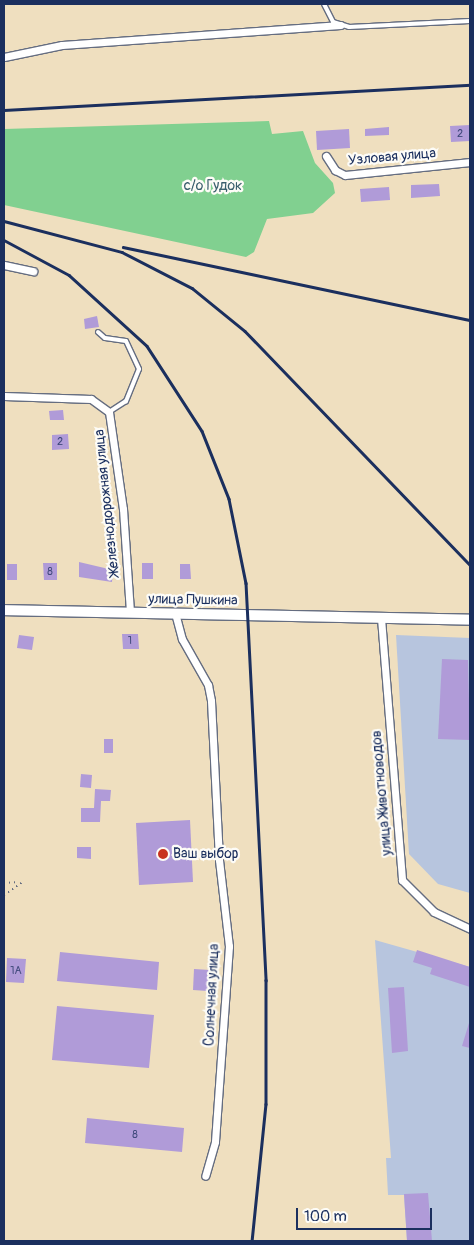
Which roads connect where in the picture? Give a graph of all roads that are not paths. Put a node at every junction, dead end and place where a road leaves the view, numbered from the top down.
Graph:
1 (324, 4) edge
2 (470, 21) edge
3 (340, 25) junction
4 (4, 57) edge
5 (326, 156) dead end
6 (470, 162) edge
7 (470, 168) edge
8 (4, 265) edge
9 (33, 271) dead end
10 (98, 332) dead end
11 (4, 396) edge
12 (109, 412) junction
13 (4, 610) edge
14 (130, 612) junction
15 (176, 613) junction
16 (381, 618) junction
17 (470, 620) edge
18 (470, 929) edge
19 (205, 1176) dead end

1 - 3 lane
2 - 3 lane
3 - 4 street
5 - 6 street, Узловая улица
6 - 7 street
8 - 9 street
10 - 12 lane
11 - 12 street, Железнодорожная улица
12 - 14 street, Железнодорожная улица
13 - 14 main road, улица Пушкина
14 - 15 main road, улица Пушкина
15 - 16 main road, улица Пушкина
15 - 19 street, Солнечная улица
16 - 17 main road, улица Пушкина
16 - 18 street, улица Животноводов

